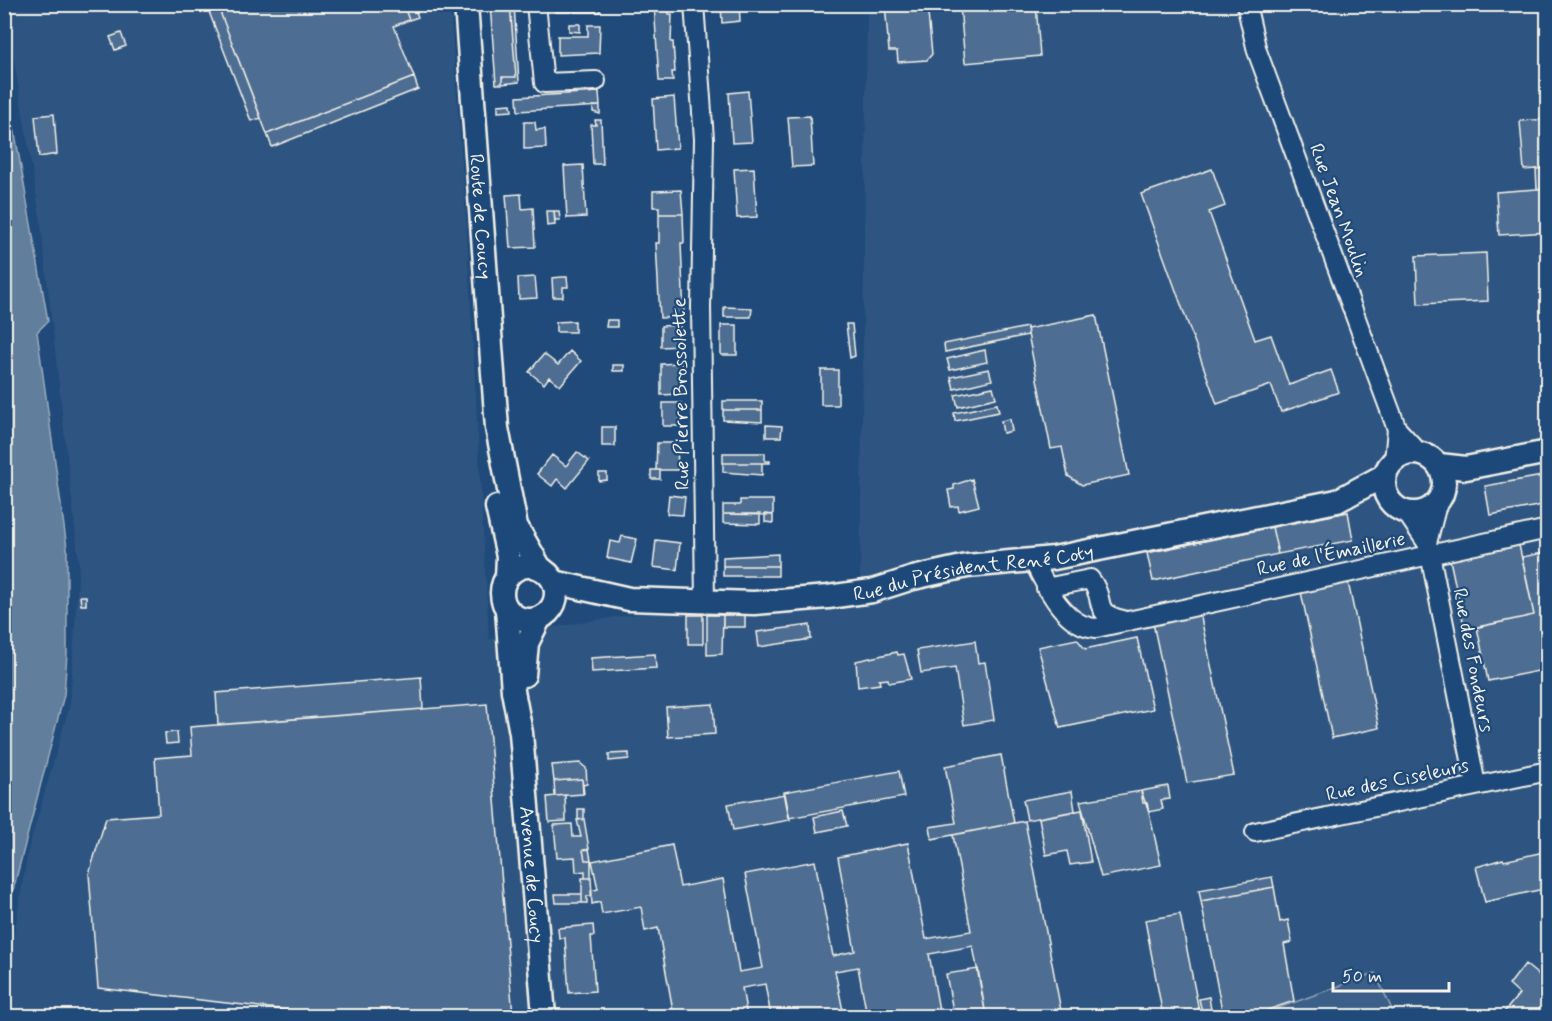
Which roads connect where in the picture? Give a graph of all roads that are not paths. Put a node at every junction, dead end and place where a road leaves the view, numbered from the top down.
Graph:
1 (466, 4) edge
2 (536, 4) edge
3 (694, 4) edge
4 (1246, 4) edge
5 (596, 81) dead end
6 (497, 428) junction
7 (1397, 429) junction
8 (1548, 452) edge
9 (1419, 453) junction
10 (1548, 463) edge
11 (1439, 465) junction
12 (1389, 468) junction
13 (1440, 498) junction
14 (1337, 501) junction
15 (1397, 506) junction
16 (1548, 529) edge
17 (1428, 549) junction
18 (1045, 562) junction
19 (547, 575) junction
20 (507, 578) junction
21 (1046, 588) junction
22 (629, 599) junction
23 (705, 602) junction
24 (507, 609) junction
25 (547, 612) junction
26 (1123, 620) junction
27 (521, 733) junction
28 (1548, 771) edge
29 (1476, 785) junction
30 (1255, 832) dead end
31 (543, 1017) edge

1 - 6 main road, Route de Coucy
2 - 5 street
3 - 23 street, Rue Pierre Brossolette
4 - 7 street, Rue Jean Moulin
6 - 19 main road, Route de Coucy
6 - 20 main road, Route de Coucy
7 - 9 street, Rue Jean Moulin
7 - 12 street, Rue Jean Moulin
8 - 11 main road
9 - 11 main road
9 - 12 main road
10 - 13 main road
11 - 13 main road
12 - 14 main road, Rue du Président René Coty
12 - 15 main road
13 - 15 main road
13 - 17 street
14 - 15 main road
14 - 18 main road, Rue du Président René Coty
15 - 17 street
16 - 17 street, Rue de l'Émaillerie
17 - 26 street, Rue de l'Émaillerie
17 - 29 street, Rue des Fondeurs
18 - 21 street, Rue de l'Émaillerie
18 - 23 main road, Rue du Président René Coty
19 - 20 main road
19 - 22 main road, Rue du Président René Coty
19 - 25 main road
20 - 24 main road
21 - 26 street, Rue de l'Émaillerie
21 - 26 street
22 - 23 main road, Rue du Président René Coty
22 - 25 main road
24 - 25 main road
24 - 27 main road, Avenue de Coucy
25 - 27 main road, Avenue de Coucy
27 - 31 main road, Avenue de Coucy
28 - 29 street, Rue des Ciseleurs
29 - 30 street, Rue des Ciseleurs

